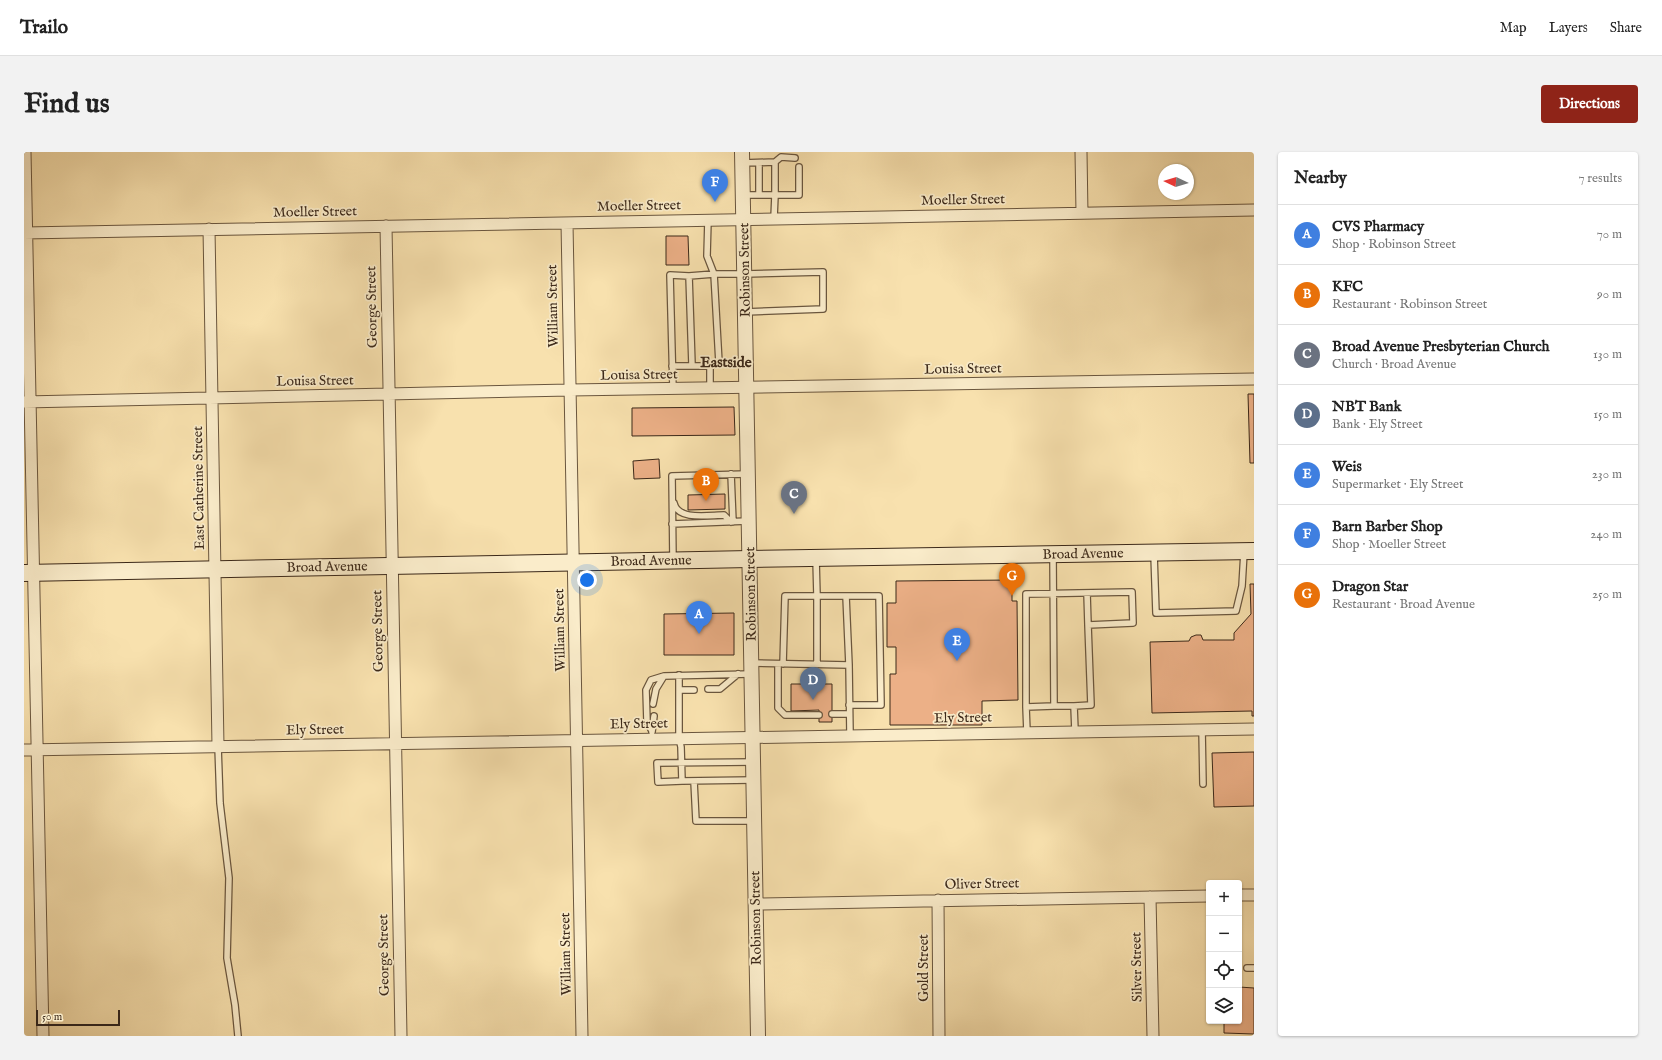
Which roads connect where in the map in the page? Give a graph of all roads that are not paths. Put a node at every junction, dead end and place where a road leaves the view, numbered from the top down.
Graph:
1 (1081, 152) edge
2 (25, 155) edge
3 (743, 158) edge
4 (795, 158) dead end
5 (759, 162) junction
6 (775, 162) junction
7 (799, 167) dead end
8 (743, 195) junction
9 (759, 195) junction
10 (775, 195) junction
11 (1254, 210) edge
12 (1082, 213) junction
13 (774, 218) junction
14 (744, 219) junction
15 (708, 220) junction
16 (567, 223) junction
17 (386, 226) junction
18 (209, 228) junction
19 (26, 233) edge
20 (714, 274) junction
21 (745, 274) junction
22 (689, 276) junction
23 (745, 312) junction
24 (692, 365) junction
25 (672, 366) junction
26 (710, 366) junction
27 (1254, 379) edge
28 (710, 388) junction
29 (747, 388) junction
30 (673, 389) junction
31 (570, 390) junction
32 (389, 394) junction
33 (212, 398) junction
34 (27, 402) edge
35 (731, 474) junction
36 (748, 474) junction
37 (672, 487) junction
38 (749, 521) junction
39 (732, 522) junction
40 (672, 524) junction
41 (1249, 551) edge
42 (1153, 553) junction
43 (1053, 554) junction
44 (816, 558) junction
45 (750, 559) junction
46 (673, 560) junction
47 (573, 562) junction
48 (392, 566) junction
49 (215, 569) junction
50 (29, 573) edge
51 (1087, 593) junction
52 (1053, 594) junction
53 (817, 596) junction
54 (846, 596) junction
55 (1088, 625) junction
56 (781, 664) junction
57 (817, 665) junction
58 (849, 665) junction
59 (748, 670) junction
60 (679, 675) junction
61 (664, 676) junction
62 (708, 689) dead end
63 (679, 690) junction
64 (694, 690) dead end
65 (653, 704) dead end
66 (849, 705) junction
67 (1054, 706) junction
68 (1074, 706) junction
69 (1026, 707) junction
70 (819, 714) dead end
71 (832, 714) dead end
72 (850, 714) junction
73 (654, 716) dead end
74 (1254, 729) edge
75 (1202, 730) junction
76 (1075, 731) junction
77 (1027, 732) junction
78 (652, 735) junction
79 (850, 735) junction
80 (753, 737) junction
81 (679, 738) junction
82 (577, 740) junction
83 (395, 743) junction
84 (218, 746) junction
85 (24, 750) edge
86 (37, 750) junction
87 (682, 762) junction
88 (754, 762) junction
89 (754, 780) junction
90 (682, 781) junction
91 (694, 781) junction
92 (1203, 784) dead end
93 (755, 821) junction
94 (1242, 895) edge
95 (1254, 895) edge
96 (1206, 896) edge
97 (1150, 897) junction
98 (938, 900) junction
99 (756, 904) junction
100 (1247, 968) dead end
101 (1254, 968) edge
102 (43, 1036) edge
103 (238, 1036) edge
104 (401, 1036) edge
105 (582, 1036) edge
106 (758, 1036) edge
107 (939, 1036) edge
108 (1153, 1036) edge

1 - 12 street
2 - 19 street
3 - 5 lane
3 - 8 street, Robinson Street
4 - 6 lane
5 - 6 lane
5 - 9 lane
6 - 10 lane
7 - 10 lane
8 - 9 lane
8 - 14 street, Robinson Street
9 - 10 lane
10 - 13 lane
11 - 12 street, Moeller Street
12 - 13 street, Moeller Street
13 - 14 street, Moeller Street
14 - 15 street, Moeller Street
14 - 21 street, Robinson Street
15 - 16 street, Moeller Street
15 - 20 lane
16 - 17 street, Moeller Street
16 - 31 street, William Street
17 - 18 street, Moeller Street
17 - 32 street, George Street
18 - 19 street, Moeller Street
18 - 33 street, East Catherine Street
19 - 34 street
20 - 21 lane
20 - 22 lane
20 - 26 lane
21 - 23 street, Robinson Street
21 - 23 lane
22 - 24 lane
22 - 25 lane
23 - 29 street, Robinson Street
24 - 25 lane
24 - 26 lane
25 - 30 lane
26 - 28 lane
27 - 29 street, Louisa Street
28 - 29 street, Louisa Street
28 - 30 street, Louisa Street
29 - 36 street, Robinson Street
30 - 31 street, Louisa Street
31 - 32 street, Louisa Street
31 - 47 street, William Street
32 - 33 street, Louisa Street
32 - 48 street, George Street
33 - 34 street, Louisa Street
33 - 49 street, East Catherine Street
34 - 50 street
35 - 36 lane
35 - 37 lane
35 - 39 lane
36 - 38 street, Robinson Street
37 - 39 lane
37 - 40 lane
38 - 39 lane
38 - 45 street, Robinson Street
39 - 40 lane
40 - 46 lane
41 - 42 main road, Broad Avenue
41 - 42 lane
42 - 43 main road, Broad Avenue
43 - 44 main road, Broad Avenue
43 - 52 lane
44 - 45 main road, Broad Avenue
44 - 53 lane
45 - 46 main road, Broad Avenue
45 - 59 street, Robinson Street
46 - 47 main road, Broad Avenue
47 - 48 main road, Broad Avenue
47 - 82 street, William Street
48 - 49 main road, Broad Avenue
48 - 83 street, George Street
49 - 50 main road, Broad Avenue
49 - 84 street, East Catherine Street
50 - 86 street
51 - 52 lane
51 - 55 lane
51 - 55 lane
52 - 67 lane
52 - 69 lane
53 - 54 lane
53 - 56 lane
53 - 57 lane
54 - 58 lane
54 - 66 lane
55 - 68 lane
56 - 57 lane
56 - 59 lane
56 - 70 lane
57 - 58 lane
58 - 66 lane
59 - 60 lane
59 - 62 lane
59 - 80 street, Robinson Street
60 - 61 lane
60 - 63 lane
61 - 65 lane
61 - 78 lane
63 - 64 lane
63 - 81 lane
66 - 72 lane
67 - 68 lane
67 - 69 lane
68 - 76 lane
69 - 77 lane
71 - 72 lane
72 - 79 lane
73 - 78 lane
74 - 75 street, Ely Street
75 - 76 street, Ely Street
75 - 92 lane
76 - 77 street, Ely Street
77 - 79 street, Ely Street
78 - 81 street, Ely Street
78 - 82 street, Ely Street
79 - 80 street, Ely Street
80 - 81 street, Ely Street
80 - 88 street, Robinson Street
81 - 87 lane
82 - 83 street, Ely Street
82 - 105 street, William Street
83 - 84 street, Ely Street
83 - 104 street, George Street
84 - 86 street, Ely Street
84 - 103 lane
85 - 86 street, Ely Street
86 - 102 street
87 - 88 lane
87 - 90 lane
87 - 90 lane
88 - 89 street, Robinson Street
89 - 91 lane
89 - 93 street, Robinson Street
90 - 91 lane
91 - 93 lane
93 - 99 street, Robinson Street
94 - 95 street
96 - 97 street, Oliver Street
97 - 98 street, Oliver Street
97 - 108 street, Silver Street
98 - 99 street, Oliver Street
98 - 107 street, Gold Street
99 - 106 street, Robinson Street
100 - 101 lane

